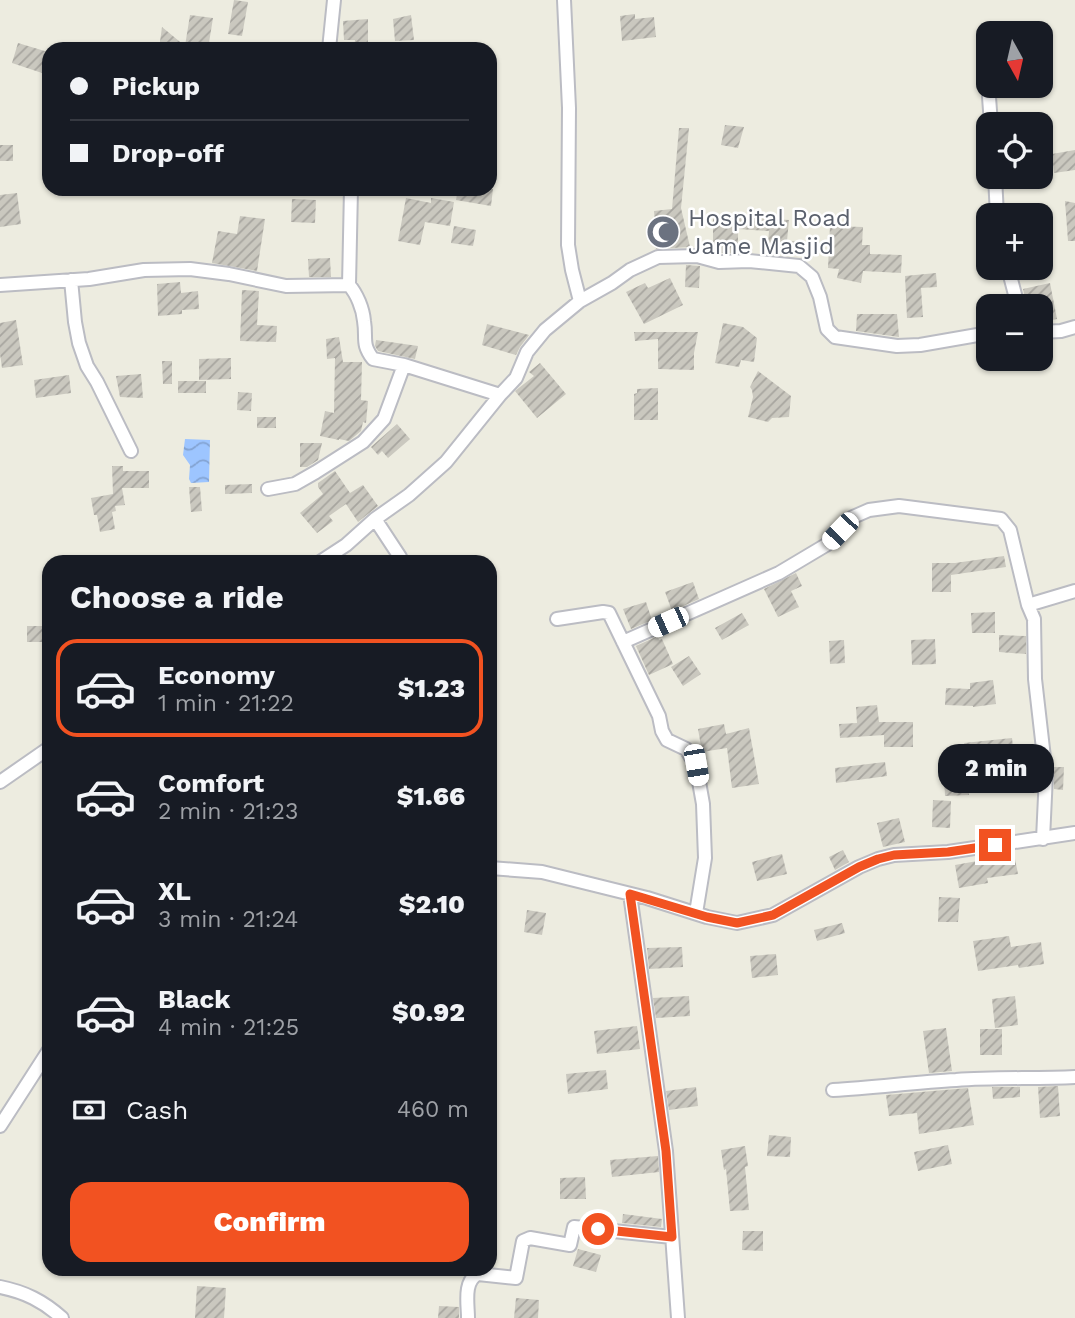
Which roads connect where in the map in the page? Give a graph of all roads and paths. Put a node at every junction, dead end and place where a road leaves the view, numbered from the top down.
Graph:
1 (334, 0) edge
2 (564, 0) edge
3 (330, 42) edge
4 (351, 196) edge
5 (71, 280) junction
6 (0, 285) edge
7 (349, 285) junction
8 (580, 301) junction
9 (1075, 327) edge
10 (1053, 331) edge
11 (976, 335) edge
12 (404, 365) junction
13 (500, 395) junction
14 (131, 451) dead end
15 (268, 489) dead end
16 (376, 521) junction
17 (331, 555) edge
18 (397, 555) edge
19 (1075, 591) edge
20 (1028, 604) junction
21 (557, 619) dead end
22 (623, 642) junction
23 (42, 753) edge
24 (0, 782) edge
25 (1075, 833) edge
26 (1042, 839) junction
27 (497, 869) edge
28 (630, 894) junction
29 (696, 913) junction
30 (42, 1061) edge
31 (1075, 1077) edge
32 (833, 1090) dead end
33 (0, 1126) edge
34 (672, 1237) junction
35 (472, 1276) edge
36 (497, 1276) edge
37 (0, 1287) edge
38 (62, 1318) edge
39 (468, 1318) edge
40 (678, 1318) edge

1 - 3 street
2 - 8 street
4 - 7 street
5 - 6 street
5 - 7 street
5 - 14 street
7 - 12 street
8 - 11 street
8 - 13 street
9 - 10 street
12 - 13 street
12 - 15 street
13 - 16 street
16 - 17 street
16 - 18 street
19 - 20 street
20 - 22 street
20 - 26 street
21 - 22 street
22 - 29 street
23 - 24 street
25 - 26 street
26 - 29 street
27 - 28 street
28 - 29 street
28 - 34 street
30 - 33 street
31 - 32 street
34 - 36 street
34 - 40 street
35 - 39 street
37 - 38 street

